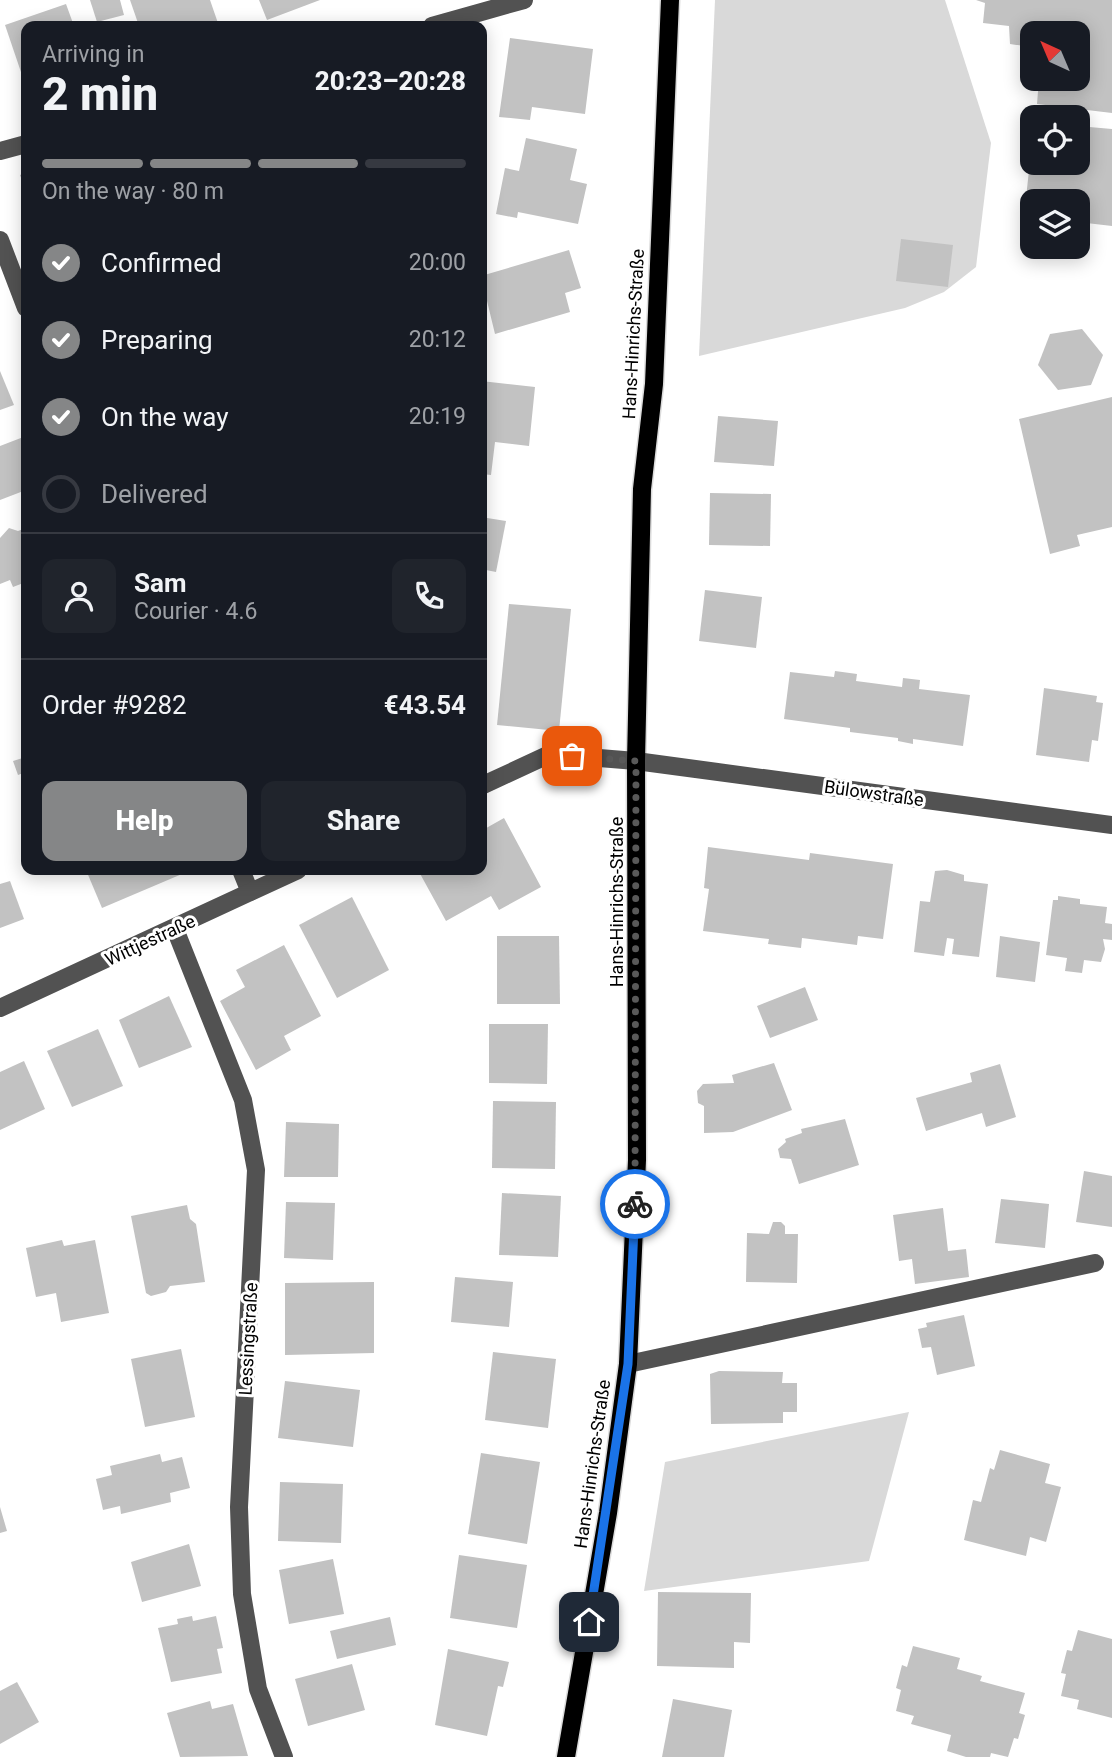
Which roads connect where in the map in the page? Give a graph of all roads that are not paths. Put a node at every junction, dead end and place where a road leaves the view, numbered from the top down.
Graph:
1 (524, 0) edge
2 (670, 0) edge
3 (450, 21) edge
4 (21, 145) edge
5 (0, 151) edge
6 (0, 240) edge
7 (21, 295) edge
8 (636, 761) junction
9 (487, 783) edge
10 (1112, 825) edge
11 (243, 875) edge
12 (287, 875) edge
13 (250, 892) junction
14 (175, 929) junction
15 (0, 1008) edge
16 (1095, 1263) dead end
17 (628, 1364) junction
18 (284, 1757) edge
19 (566, 1757) edge

1 - 3 street
2 - 8 main road, Hans-Hinrichs-Straße
4 - 5 street
6 - 7 street
8 - 9 street
8 - 10 street, Bülowstraße
8 - 17 main road, Hans-Hinrichs-Straße
11 - 13 street
12 - 13 street, Wittjestraße
13 - 14 street, Wittjestraße
14 - 15 street, Wittjestraße
14 - 18 street, Lessingstraße
16 - 17 street
17 - 19 main road, Hans-Hinrichs-Straße

